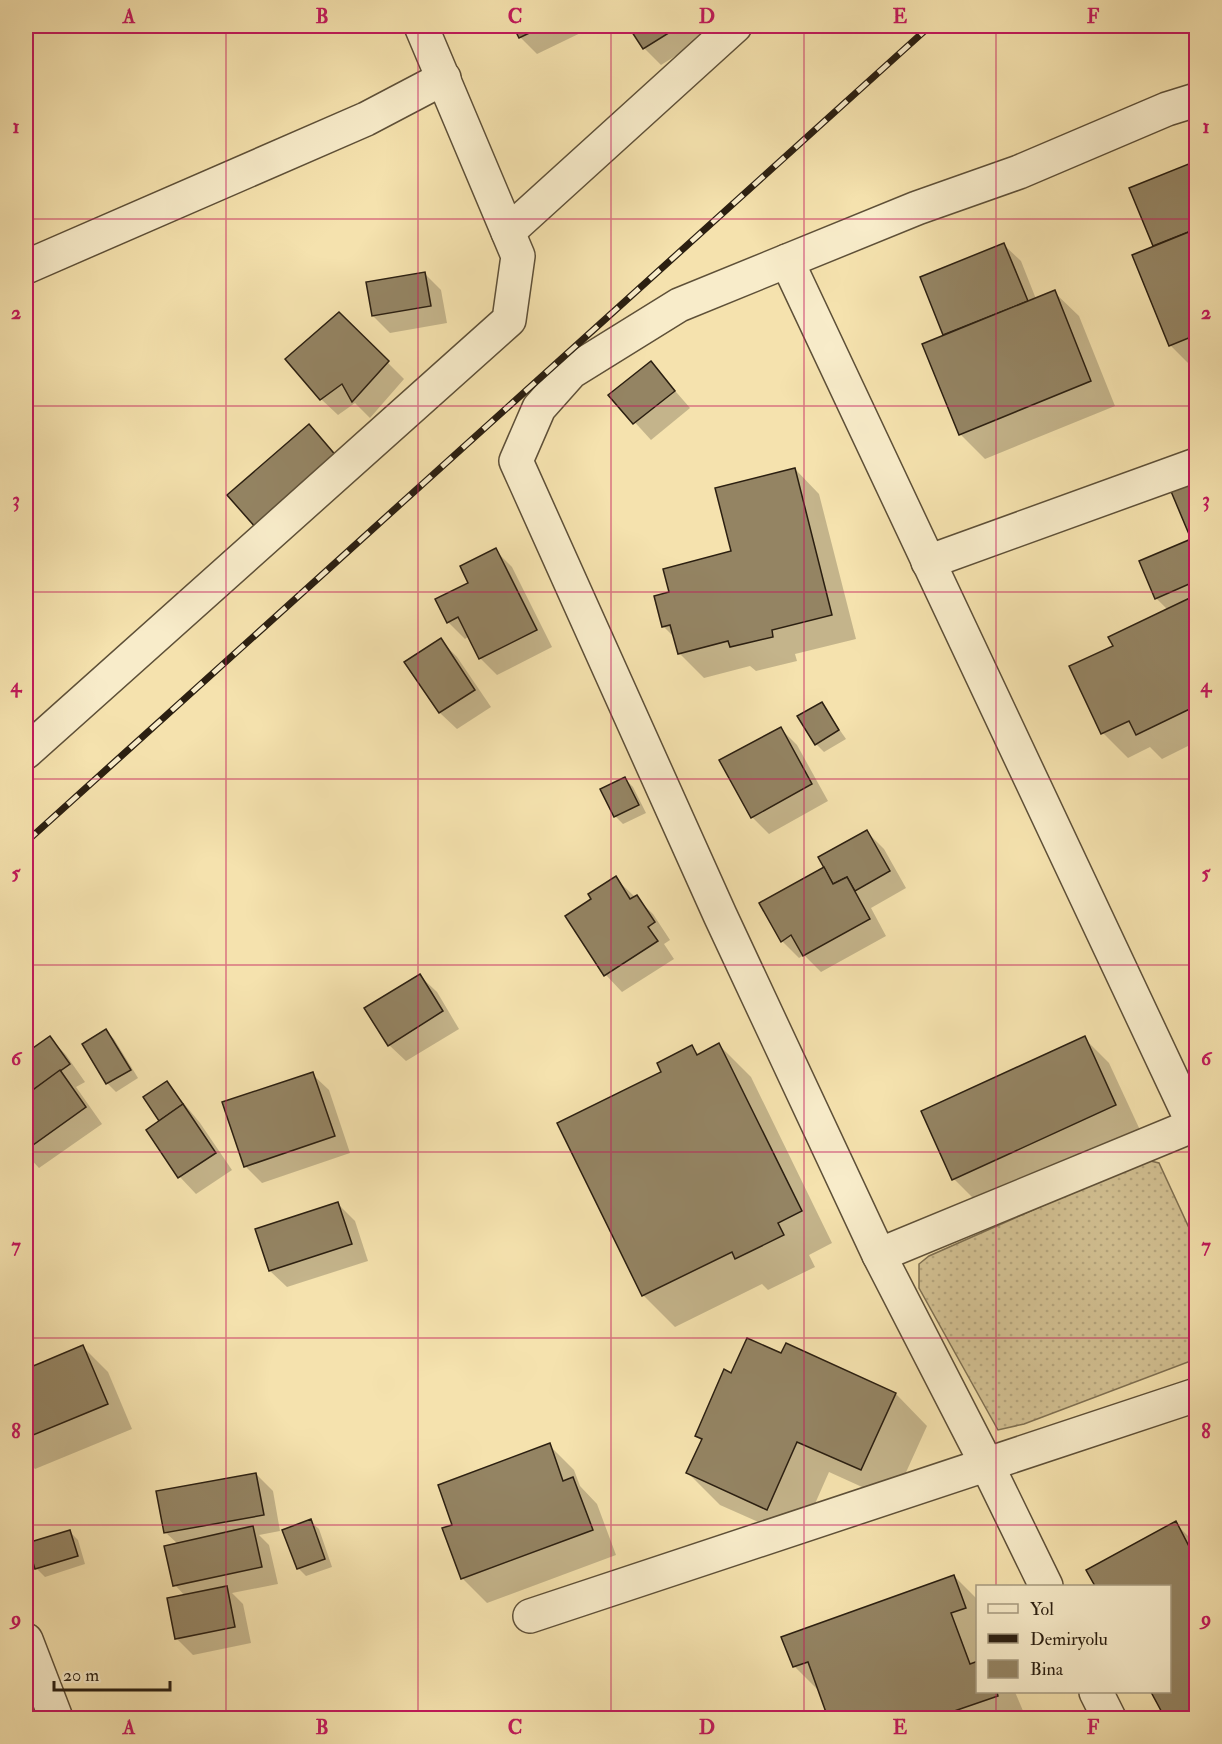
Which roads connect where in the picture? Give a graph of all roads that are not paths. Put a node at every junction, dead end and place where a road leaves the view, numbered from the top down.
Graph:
1 (421, 26) edge
2 (735, 26) edge
3 (444, 78) junction
4 (1197, 100) edge
5 (508, 232) junction
6 (788, 261) junction
7 (26, 267) edge
8 (1197, 465) edge
9 (928, 562) junction
10 (26, 752) edge
11 (1195, 1127) edge
12 (879, 1255) junction
13 (1197, 1395) edge
14 (987, 1464) junction
15 (1045, 1585) edge
16 (530, 1616) dead end
17 (26, 1640) edge
18 (1096, 1693) edge
19 (56, 1719) edge
20 (1109, 1719) edge

1 - 3 street
2 - 5 street
3 - 5 street
3 - 7 street
4 - 6 street
5 - 10 street
6 - 9 street
6 - 12 street
8 - 9 street
9 - 11 street
11 - 12 street
12 - 14 street
13 - 14 street
14 - 15 street
14 - 16 street
17 - 19 street
18 - 20 street

